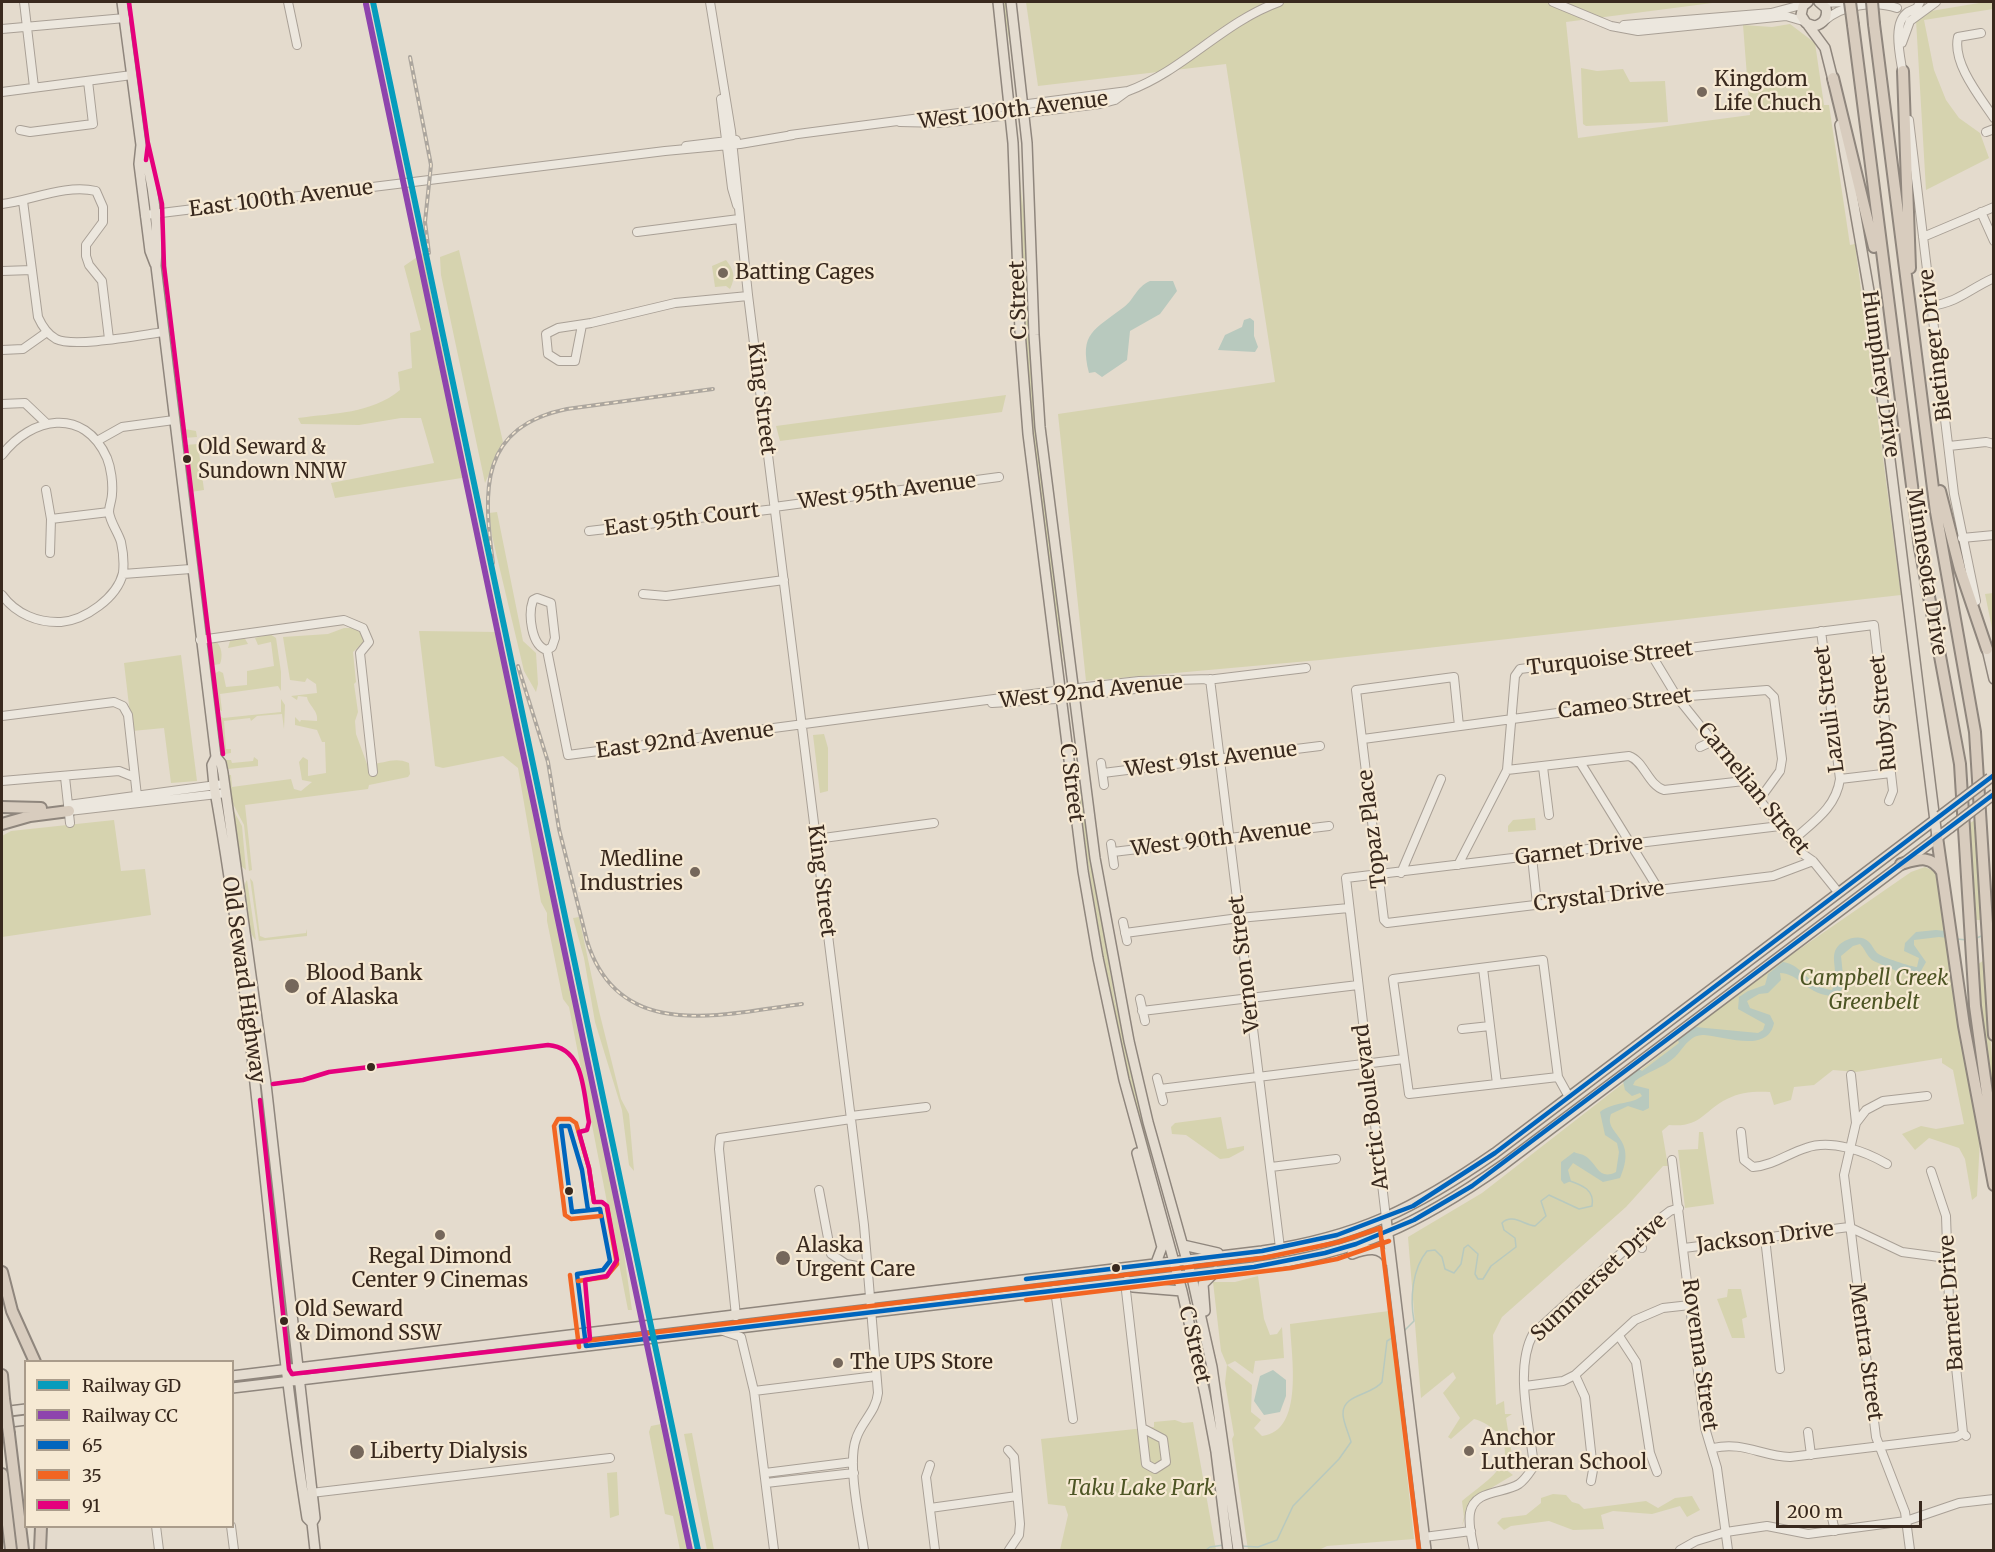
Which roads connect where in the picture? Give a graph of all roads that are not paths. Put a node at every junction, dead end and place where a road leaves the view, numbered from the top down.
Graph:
1 (24, 2) edge
2 (122, 2) edge
3 (288, 2) edge
4 (710, 2) edge
5 (998, 2) edge
6 (1011, 2) edge
7 (1279, 2) edge
8 (1553, 2) edge
9 (1821, 2) edge
10 (1845, 2) edge
11 (1850, 2) edge
12 (1872, 2) edge
13 (1936, 2) edge
14 (1807, 3) edge
15 (1920, 3) edge
16 (1895, 5) edge
17 (1908, 12) junction
18 (1749, 15) junction
19 (125, 18) junction
20 (1823, 22) junction
21 (1605, 23) junction
22 (1806, 23) junction
23 (27, 25) junction
24 (1704, 25) junction
25 (2, 28) edge
26 (1981, 33) dead end
27 (297, 45) dead end
28 (1901, 56) junction
29 (1903, 71) junction
30 (132, 75) junction
31 (1833, 78) junction
32 (88, 81) junction
33 (34, 87) junction
34 (2, 92) edge
35 (1024, 109) junction
36 (1010, 111) junction
37 (947, 114) junction
38 (1994, 118) edge
39 (897, 122) junction
40 (923, 124) junction
41 (20, 130) dead end
42 (729, 143) junction
43 (22, 201) junction
44 (2, 204) edge
45 (1994, 207) edge
46 (1981, 212) junction
47 (149, 215) junction
48 (739, 219) junction
49 (637, 232) dead end
50 (1923, 237) junction
51 (1994, 241) edge
52 (32, 270) junction
53 (2, 271) edge
54 (1994, 278) edge
55 (748, 296) junction
56 (1910, 304) junction
57 (1931, 306) junction
58 (1888, 314) junction
59 (582, 325) junction
60 (47, 332) junction
61 (164, 332) junction
62 (109, 339) junction
63 (2, 350) edge
64 (2, 404) edge
65 (174, 420) junction
66 (45, 422) junction
67 (1925, 423) junction
68 (97, 441) junction
69 (1994, 444) edge
70 (1949, 446) junction
71 (2, 455) edge
72 (999, 477) dead end
73 (46, 490) dead end
74 (775, 508) junction
75 (109, 512) junction
76 (51, 519) junction
77 (589, 531) dead end
78 (1994, 535) edge
79 (1962, 538) junction
80 (50, 553) dead end
81 (191, 569) junction
82 (123, 574) junction
83 (784, 580) junction
84 (643, 594) dead end
85 (2, 595) edge
86 (1874, 625) joint
87 (1821, 631) junction
88 (200, 640) junction
89 (1987, 649) junction
90 (547, 650) junction
91 (1651, 654) junction
92 (1306, 668) dead end
93 (1210, 679) junction
94 (1994, 679) edge
95 (1073, 693) junction
96 (1060, 694) junction
97 (1677, 697) junction
98 (2, 716) edge
99 (1511, 719) junction
100 (802, 726) junction
101 (1459, 726) junction
102 (1363, 739) junction
103 (1713, 741) junction
104 (1320, 746) dead end
105 (1700, 747) dead end
106 (1221, 759) junction
107 (1580, 762) junction
108 (1101, 763) dead end
109 (1543, 767) junction
110 (1507, 770) junction
111 (374, 772) dead end
112 (1103, 773) junction
113 (1890, 773) junction
114 (1992, 776) edge
115 (65, 777) junction
116 (134, 777) junction
117 (1441, 779) dead end
118 (1840, 779) junction
119 (2, 781) edge
120 (1744, 781) junction
121 (1104, 785) dead end
122 (220, 789) junction
123 (1994, 794) edge
124 (137, 796) junction
125 (1759, 800) junction
126 (1889, 801) dead end
127 (2, 807) edge
128 (68, 808) junction
129 (1549, 815) dead end
130 (1938, 818) junction
131 (70, 823) dead end
132 (2, 824) edge
133 (934, 824) dead end
134 (1329, 826) dead end
135 (1780, 826) junction
136 (1937, 837) junction
137 (816, 839) junction
138 (1231, 839) junction
139 (1792, 841) junction
140 (1631, 845) junction
141 (1532, 857) junction
142 (1813, 861) junction
143 (1900, 864) junction
144 (1114, 865) dead end
145 (1458, 865) junction
146 (1942, 872) junction
147 (1401, 873) junction
148 (1379, 874) junction
149 (1346, 878) joint
150 (1659, 890) junction
151 (1838, 892) junction
152 (1537, 904) junction
153 (1349, 908) junction
154 (1239, 918) junction
155 (1384, 920) joint
156 (1123, 922) dead end
157 (1792, 945) junction
158 (1483, 968) junction
159 (1358, 985) junction
160 (1249, 997) junction
161 (1140, 999) dead end
162 (1142, 1011) junction
163 (1145, 1021) dead end
164 (1490, 1026) junction
165 (1462, 1029) dead end
166 (1994, 1035) edge
167 (1404, 1059) junction
168 (1366, 1064) junction
169 (1851, 1075) dead end
170 (1259, 1076) junction
171 (1558, 1077) junction
172 (1157, 1078) dead end
173 (1497, 1084) junction
174 (1160, 1089) junction
175 (1927, 1096) dead end
176 (1569, 1097) junction
177 (1164, 1101) dead end
178 (1130, 1103) junction
179 (926, 1107) dead end
180 (851, 1117) junction
181 (1856, 1123) junction
182 (1741, 1132) dead end
183 (1994, 1144) edge
184 (1850, 1149) junction
185 (1336, 1159) dead end
186 (1672, 1160) dead end
187 (1887, 1164) dead end
188 (1271, 1167) junction
189 (1931, 1171) dead end
190 (267, 1182) junction
191 (1994, 1185) edge
192 (819, 1190) dead end
193 (1679, 1208) junction
194 (1386, 1218) junction
195 (281, 1227) junction
196 (1849, 1227) junction
197 (1387, 1234) junction
198 (1765, 1238) junction
199 (1635, 1240) junction
200 (1183, 1245) junction
201 (1280, 1248) junction
202 (1642, 1248) dead end
203 (1684, 1248) junction
204 (1226, 1255) junction
205 (1947, 1258) junction
206 (1187, 1260) junction
207 (1174, 1261) junction
208 (1290, 1261) junction
209 (1156, 1263) junction
210 (1391, 1266) junction
211 (868, 1268) junction
212 (1216, 1271) junction
213 (2, 1272) edge
214 (1191, 1274) junction
215 (1177, 1275) junction
216 (1126, 1282) junction
217 (1056, 1290) junction
218 (1182, 1291) junction
219 (870, 1299) junction
220 (1690, 1305) junction
221 (871, 1310) junction
222 (736, 1316) junction
223 (719, 1330) junction
224 (584, 1334) junction
225 (1619, 1336) junction
226 (493, 1345) junction
227 (585, 1346) junction
228 (423, 1353) junction
229 (34, 1360) edge
230 (418, 1366) junction
231 (292, 1368) junction
232 (1780, 1369) dead end
233 (354, 1374) junction
234 (2, 1375) edge
235 (1575, 1375) junction
236 (234, 1376) edge
237 (876, 1376) junction
238 (293, 1381) junction
239 (1525, 1386) junction
240 (1216, 1387) junction
241 (234, 1388) edge
242 (754, 1391) junction
243 (24, 1408) edge
244 (2, 1412) edge
245 (1074, 1419) dead end
246 (24, 1420) edge
247 (2, 1423) edge
248 (1142, 1428) junction
249 (1808, 1432) dead end
250 (296, 1439) junction
251 (1879, 1447) junction
252 (1713, 1448) junction
253 (1008, 1450) dead end
254 (1811, 1455) junction
255 (610, 1458) dead end
256 (853, 1462) junction
257 (930, 1465) dead end
258 (1658, 1472) dead end
259 (765, 1473) junction
260 (854, 1473) junction
261 (2, 1474) edge
262 (1591, 1481) dead end
263 (766, 1482) junction
264 (311, 1493) junction
265 (1017, 1496) junction
266 (1994, 1499) edge
267 (930, 1508) junction
268 (1832, 1518) dead end
269 (1906, 1521) junction
270 (312, 1522) junction
271 (41, 1528) edge
272 (156, 1528) edge
273 (231, 1528) edge
274 (1471, 1531) junction
275 (1835, 1531) junction
276 (1726, 1532) junction
277 (1424, 1537) junction
278 (1012, 1550) edge
279 (11, 1551) edge
280 (23, 1551) edge
281 (42, 1551) edge
282 (159, 1551) edge
283 (234, 1551) edge
284 (315, 1551) edge
285 (774, 1551) edge
286 (864, 1551) edge
287 (935, 1551) edge
288 (1228, 1551) edge
289 (1238, 1551) edge
290 (1426, 1551) edge
291 (1474, 1551) edge
292 (1680, 1551) edge
293 (1728, 1551) edge
294 (1910, 1551) edge

1 - 23 street
2 - 19 main road, Old Seward Highway
3 - 27 street
4 - 42 street, King Street
5 - 36 main road, C Street
6 - 35 main road, C Street
7 - 35 street, West 100th Avenue
8 - 21 street
9 - 10 street
9 - 20 main road
11 - 58 highway, Minnesota Drive, bridge
12 - 56 highway, Minnesota Drive, bridge
13 - 28 street
14 - 18 street
14 - 22 main road
15 - 17 street
16 - 17 street
16 - 20 street
17 - 28 street, Bietinger Drive
18 - 21 street
18 - 24 street
19 - 23 street
19 - 30 main road, Old Seward Highway
20 - 22 main road
21 - 24 street
22 - 24 street
22 - 31 main road, Humphrey Drive
23 - 25 street
23 - 33 street
26 - 38 street
28 - 29 street, Bietinger Drive
29 - 50 street, Bietinger Drive
29 - 56 highway
30 - 32 street
30 - 47 main road, Old Seward Highway
31 - 58 highway
31 - 130 main road, Humphrey Drive
32 - 33 street
32 - 41 street
33 - 34 street
35 - 36 street, West 100th Avenue
35 - 95 main road, C Street
36 - 37 street, West 100th Avenue
36 - 40 street, West 100th Avenue
36 - 96 main road, C Street
37 - 39 street, West 100th Avenue
37 - 40 street
39 - 40 street, West 100th Avenue
39 - 42 street, West 100th Avenue
42 - 47 street, East 100th Avenue
42 - 48 street, King Street
43 - 44 street
43 - 52 street
43 - 62 street
45 - 46 street
46 - 50 street
46 - 51 street
47 - 61 main road, Old Seward Highway
48 - 49 street
48 - 55 street, King Street
50 - 57 street, Bietinger Drive
52 - 53 street
52 - 60 street
54 - 57 street
55 - 59 street
55 - 74 street, King Street
56 - 67 highway, Minnesota Drive
57 - 70 street, Bietinger Drive
58 - 183 highway, Minnesota Drive
59 - 59 street
60 - 62 street
60 - 63 street
61 - 62 street
61 - 65 main road, Old Seward Highway
64 - 66 street
65 - 68 street
65 - 81 main road, Old Seward Highway
66 - 68 street
66 - 71 street
67 - 89 highway
67 - 166 highway, Minnesota Drive
68 - 75 street
69 - 70 street
70 - 79 street, Bietinger Drive
72 - 74 street, West 95th Avenue
73 - 76 street
74 - 77 street, East 95th Court
74 - 83 street, King Street
75 - 76 street
75 - 82 street
76 - 80 street
78 - 79 street
79 - 89 street, Bietinger Drive
81 - 82 street
81 - 88 main road, Old Seward Highway
82 - 85 street
83 - 84 street
83 - 100 street, King Street
86 - 87 street, Turquoise Street
86 - 113 street, Ruby Street
87 - 91 street, Turquoise Street
87 - 118 street, Lazuli Street
88 - 111 street
88 - 122 main road, Old Seward Highway
89 - 94 main road, Bietinger Drive
90 - 90 street
90 - 100 street, East 92nd Avenue
91 - 97 street, Carnelian Street
91 - 99 street, Turquoise Street
92 - 93 street, West 92nd Avenue
93 - 95 street, West 92nd Avenue
93 - 106 street, Vernon Street
95 - 96 street, West 92nd Avenue
95 - 200 main road, C Street
96 - 100 street, West 92nd Avenue
96 - 178 main road, C Street
97 - 99 street, Cameo Street
97 - 103 street, Carnelian Street
97 - 125 street, Cameo Street
98 - 116 street
99 - 101 street, Cameo Street
99 - 110 street, Turquoise Street
100 - 137 street, King Street
101 - 102 street, Cameo Street
101 - 102 street, Topaz Place
102 - 148 street, Topaz Place
103 - 105 street
103 - 120 street, Carnelian Street
104 - 106 street, West 91st Avenue
106 - 112 street, West 91st Avenue
106 - 138 street, Vernon Street
107 - 109 street
107 - 120 street
107 - 140 street
108 - 112 street
109 - 110 street
109 - 129 street
110 - 145 street, Turquoise Street
112 - 121 street
113 - 118 street
113 - 126 street, Ruby Street
114 - 130 main road, bridge
115 - 116 street
115 - 119 street
115 - 128 street
116 - 124 street
117 - 147 street
118 - 139 street, Lazuli Street
120 - 125 street, Carnelian Street
122 - 124 street
122 - 128 street
122 - 190 main road, Old Seward Highway
122 - 195 main road, Old Seward Highway
123 - 136 main road, bridge
124 - 128 street
125 - 135 street, Carnelian Street
127 - 128 highway
128 - 131 street
128 - 132 highway
130 - 136 main road, Humphrey Drive
130 - 151 main road
133 - 137 street
134 - 138 street, West 90th Avenue
135 - 139 street, Carnelian Street
135 - 140 street, Garnet Drive
136 - 143 main road
136 - 146 highway
137 - 180 street, King Street
138 - 144 street, West 90th Avenue
138 - 154 street, Vernon Street
139 - 142 street, Carnelian Street
140 - 141 street, Garnet Drive
140 - 150 street
141 - 145 street, Garnet Drive
141 - 152 street
142 - 150 street, Crystal Drive
142 - 151 street, Carnelian Street
143 - 146 highway
143 - 157 main road
145 - 147 street, Garnet Drive
146 - 191 highway
147 - 148 street, Garnet Drive
148 - 149 street, Garnet Drive
148 - 155 street, Topaz Place
149 - 153 street, Arctic Boulevard
150 - 152 street, Crystal Drive
151 - 157 main road
151 - 176 main road
152 - 155 street, Crystal Drive
153 - 154 street
153 - 159 street, Arctic Boulevard
154 - 156 street
154 - 160 street, Vernon Street
157 - 197 main road
158 - 164 street
158 - 167 street
158 - 171 street
159 - 160 street
159 - 168 street, Arctic Boulevard
160 - 162 street
160 - 170 street, Vernon Street
161 - 162 street
162 - 163 street
164 - 165 street
164 - 173 street
167 - 168 street
167 - 173 street
168 - 170 street
168 - 194 street, Arctic Boulevard
169 - 181 street
170 - 174 street
170 - 188 street, Vernon Street
171 - 173 street
171 - 176 street
172 - 174 street
174 - 177 street
175 - 181 street
176 - 194 main road
178 - 207 main road, C Street
178 - 209 main road
179 - 180 street
180 - 211 street, King Street
180 - 222 street
181 - 184 street, Mentra Street
182 - 184 street
184 - 187 street
184 - 196 street, Mentra Street
185 - 188 street
186 - 193 street, Rovenna Street
188 - 201 street, Vernon Street
189 - 205 street, Barnett Drive
190 - 195 main road
190 - 231 main road, Old Seward Highway
192 - 211 street
193 - 199 street, Summerset Drive
193 - 203 street, Rovenna Street
194 - 197 main road, Arctic Boulevard
194 - 201 main road
195 - 231 main road, Old Seward Highway
196 - 198 street, Jackson Drive
196 - 205 street, Jackson Drive
196 - 251 street, Mentra Street
197 - 208 main road
197 - 210 main road, Arctic Boulevard
198 - 203 street, Jackson Drive
198 - 232 street
199 - 202 street
199 - 239 street, Summerset Drive
200 - 204 main road
200 - 206 main road, C Street
201 - 204 main road
203 - 220 street, Rovenna Street
204 - 206 main road
205 - 251 street, Barnett Drive
206 - 207 main road
206 - 214 main road, C Street
207 - 209 main road
207 - 215 main road, C Street
208 - 210 main road
208 - 212 main road
209 - 219 main road
210 - 277 main road, Arctic Boulevard
211 - 219 street, King Street
212 - 214 main road
212 - 240 main road
213 - 229 highway
214 - 215 main road
214 - 240 main road, C Street
215 - 216 main road
215 - 218 main road, C Street
216 - 217 main road
216 - 218 main road
216 - 248 street
217 - 221 main road
217 - 245 street
218 - 288 main road, C Street
219 - 221 street, King Street
219 - 222 main road
220 - 225 street
220 - 252 street, Rovenna Street
221 - 223 main road
221 - 237 street, King Street
222 - 224 main road
223 - 227 main road
223 - 242 street
224 - 226 main road
224 - 227 main road
225 - 235 street
225 - 258 street
226 - 228 main road
226 - 230 main road
227 - 230 main road
228 - 231 main road
228 - 233 main road
230 - 233 main road
231 - 236 main road
231 - 238 main road, Old Seward Highway
233 - 238 main road
234 - 280 highway, bridge
235 - 239 street
235 - 262 street
237 - 242 street
237 - 256 street, King Street
238 - 241 main road
238 - 250 main road, Old Seward Highway
238 - 264 main road, Old Seward Highway
239 - 274 street, Summerset Drive
240 - 289 main road, C Street
242 - 259 street
243 - 244 main road
246 - 247 main road
248 - 248 street
249 - 254 street
250 - 264 main road
250 - 270 main road, Old Seward Highway
251 - 254 street
251 - 269 street, Mentra Street
252 - 254 street
252 - 276 street, Rovenna Street
253 - 265 street
255 - 264 street
256 - 259 street
256 - 260 street, King Street
257 - 267 street
259 - 263 street
260 - 263 street
260 - 286 street, King Street
261 - 279 highway
263 - 285 street
264 - 270 main road, Old Seward Highway
265 - 267 street
265 - 278 street
266 - 269 street
267 - 287 street
268 - 275 street
269 - 275 street
269 - 294 street, Mentra Street
270 - 284 main road, Old Seward Highway
271 - 281 highway
272 - 282 street
273 - 283 street
274 - 277 street
274 - 291 street, Summerset Drive
275 - 276 street
276 - 292 street
276 - 293 street, Rovenna Street
277 - 290 main road, Arctic Boulevard

